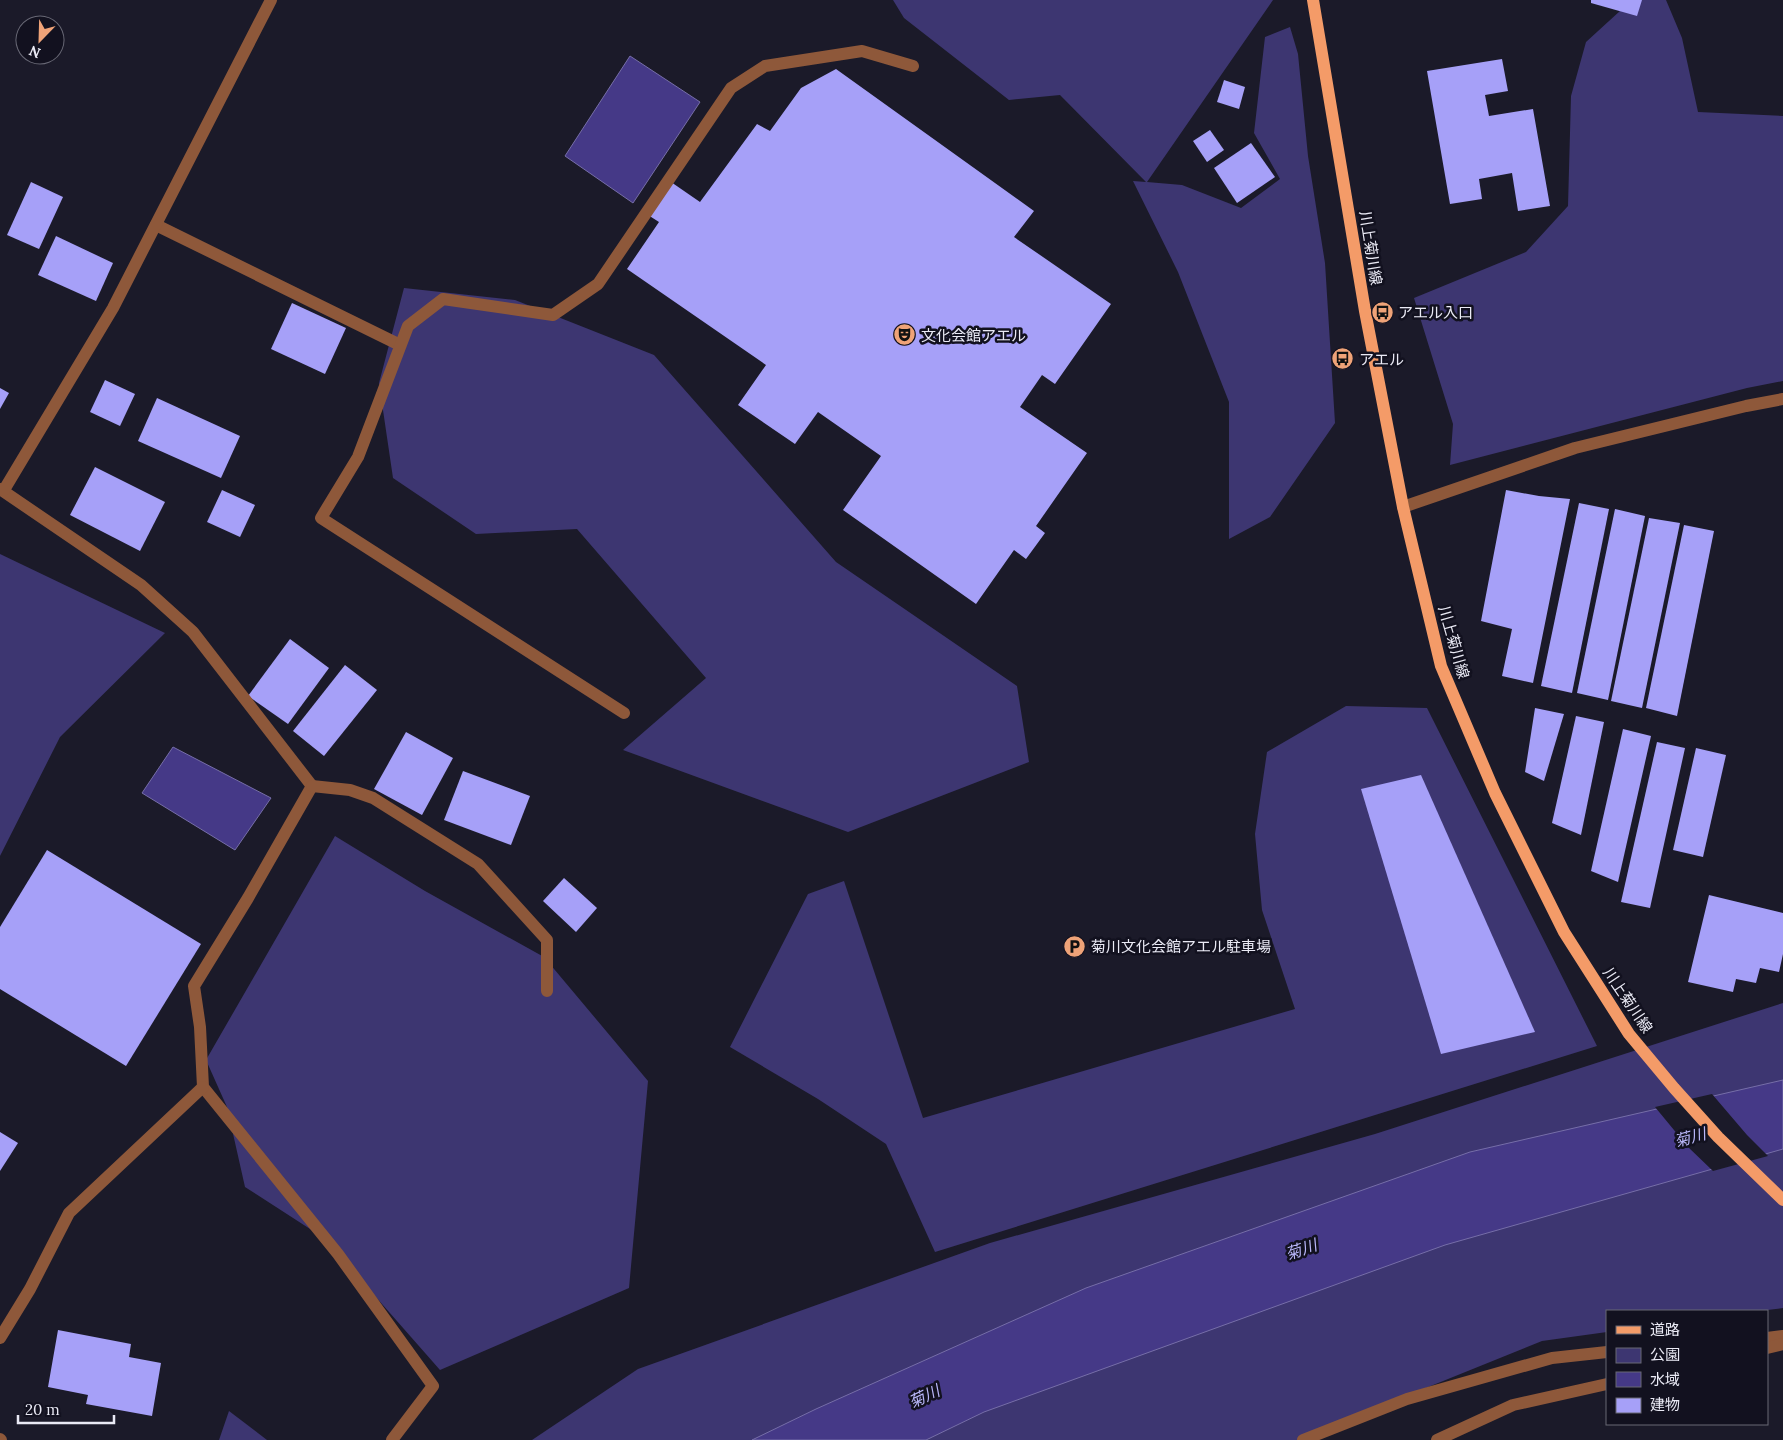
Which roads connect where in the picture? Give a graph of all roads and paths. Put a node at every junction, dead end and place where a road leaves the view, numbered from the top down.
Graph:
1 (271, 0) edge
2 (1313, 0) edge
3 (913, 66) dead end
4 (156, 225) junction
5 (400, 345) junction
6 (1783, 399) edge
7 (2, 489) edge
8 (1403, 507) junction
9 (624, 713) dead end
10 (312, 786) junction
11 (547, 990) dead end
12 (204, 1087) junction
13 (1783, 1200) edge
14 (1783, 1336) edge
15 (0, 1338) edge
16 (1768, 1338) edge
17 (1783, 1344) edge
18 (1768, 1348) edge
19 (1606, 1352) edge
20 (1606, 1384) edge
21 (392, 1440) edge
22 (1302, 1440) edge
23 (1437, 1440) edge

1 - 4 street
2 - 8 main road, 川上菊川線
3 - 5 street
4 - 5 street
4 - 7 street
5 - 9 street
6 - 8 street
7 - 10 street
8 - 13 main road, 川上菊川線
10 - 11 street
10 - 12 street
12 - 15 street
12 - 21 street
14 - 16 street
17 - 18 street
19 - 22 street
20 - 23 street

